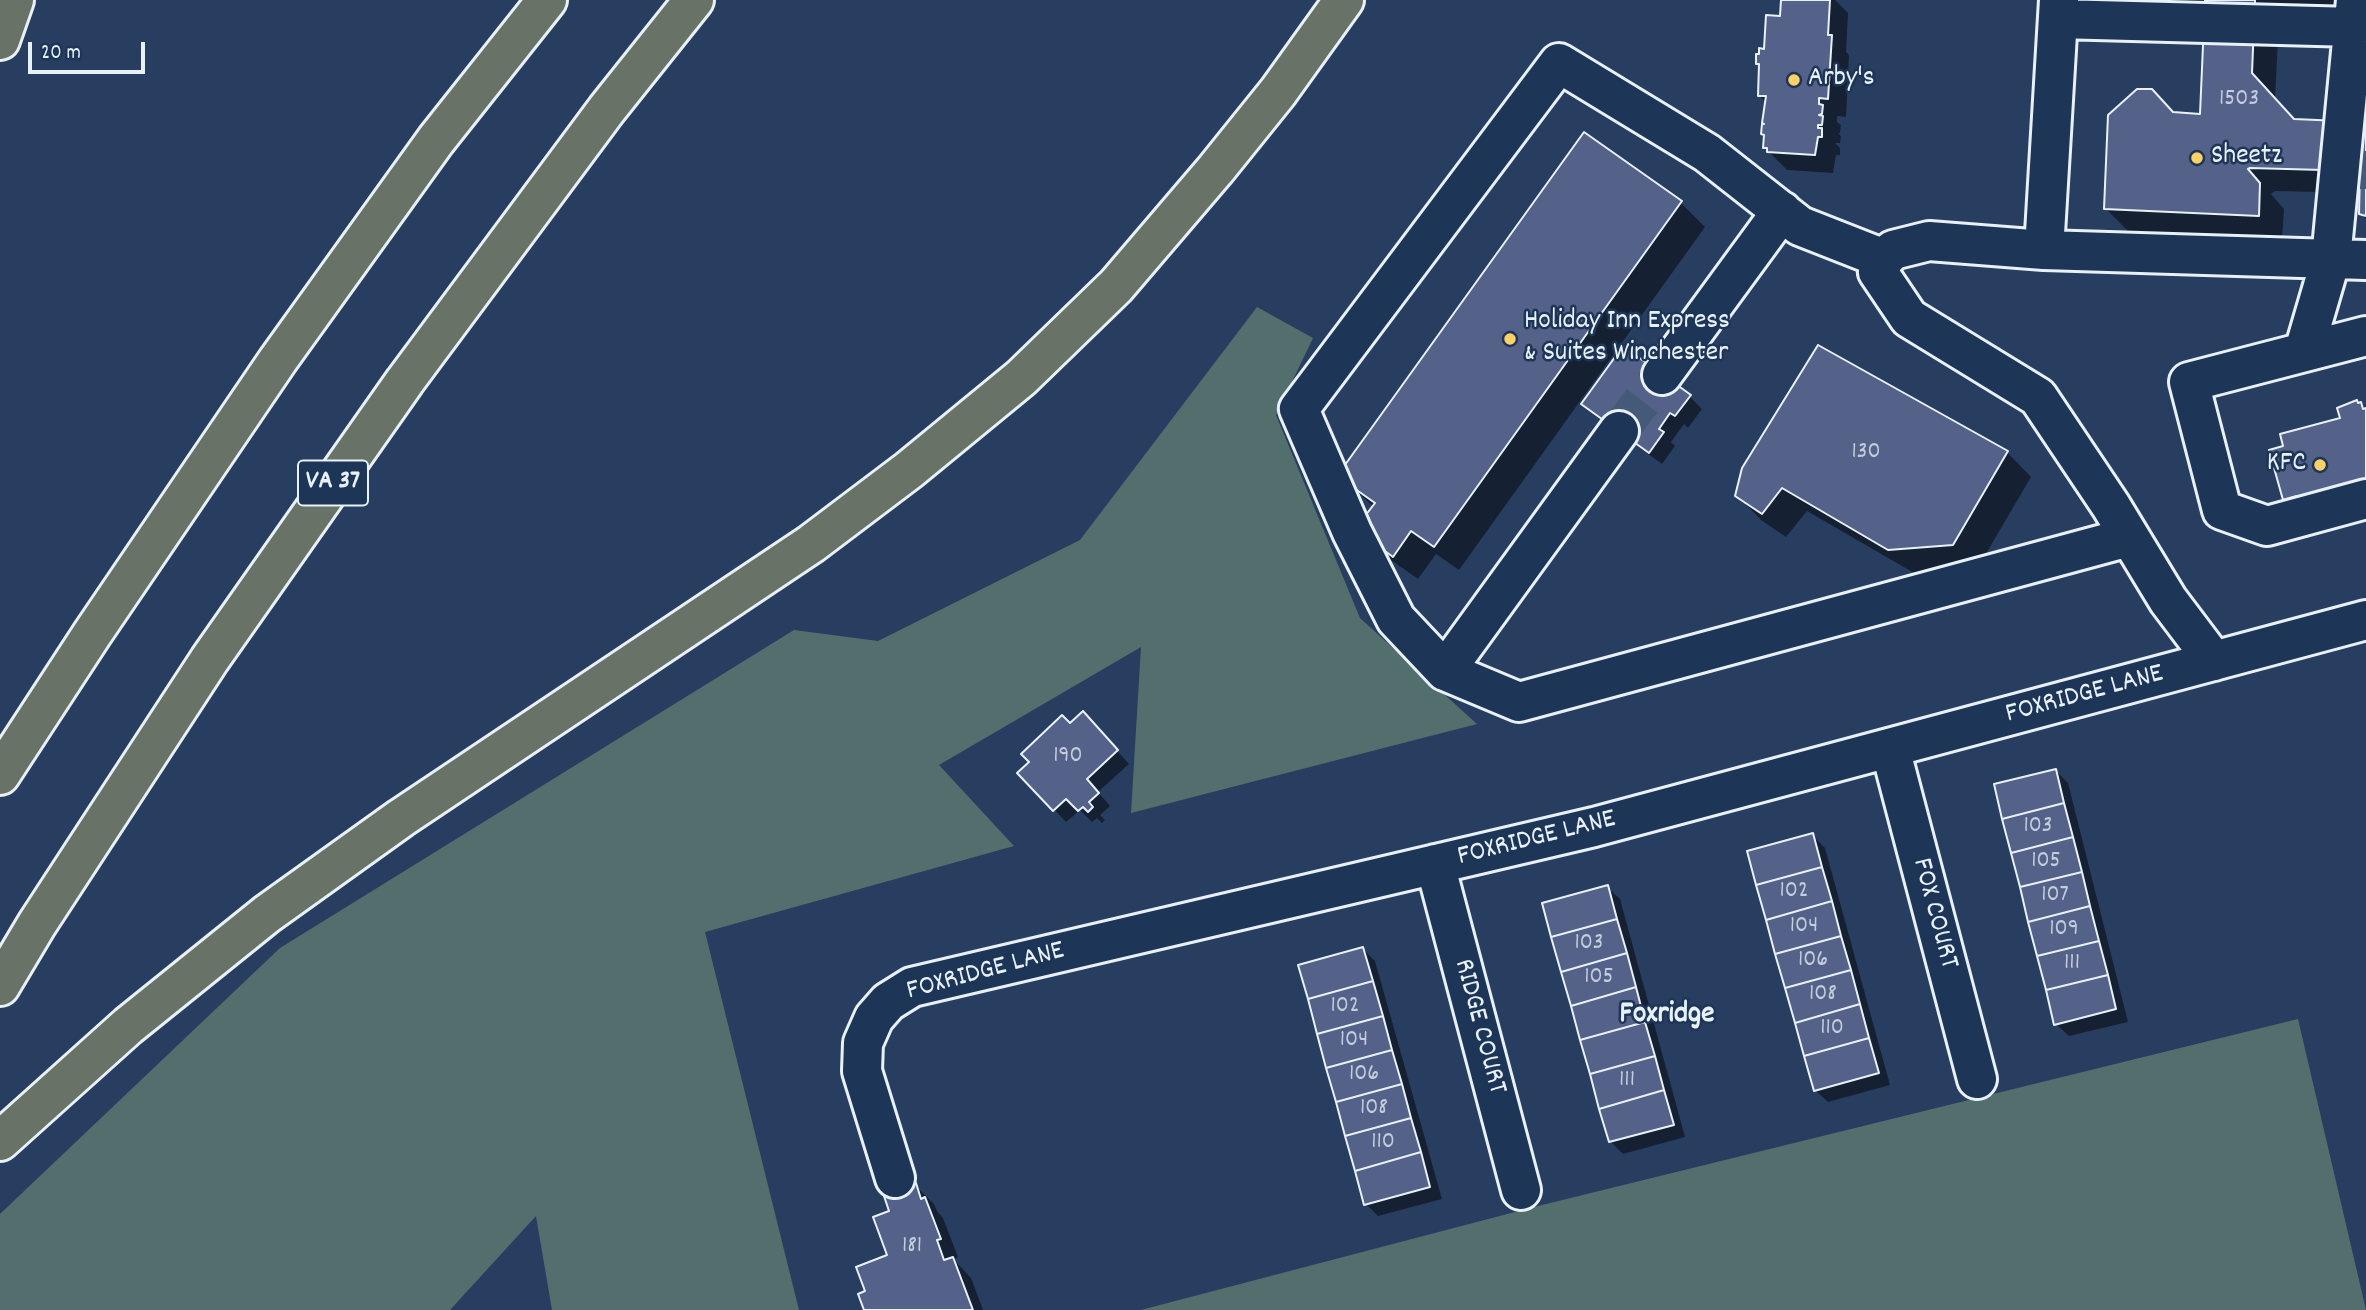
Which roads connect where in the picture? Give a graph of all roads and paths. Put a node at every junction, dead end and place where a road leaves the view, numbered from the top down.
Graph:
1 (14, 0) edge
2 (547, 0) edge
3 (694, 0) edge
4 (1344, 0) edge
5 (2058, 9) edge
6 (2128, 10) edge
7 (2166, 11) edge
8 (2215, 12) edge
9 (2257, 12) edge
10 (2302, 13) edge
11 (2355, 14) edge
12 (0, 40) edge
13 (1782, 211) junction
14 (2044, 250) junction
15 (1884, 259) junction
16 (2348, 259) edge
17 (2366, 335) edge
18 (2304, 351) junction
19 (1662, 375) tunnel mouth
20 (1619, 431) tunnel mouth
21 (2366, 499) edge
22 (2129, 537) junction
23 (2366, 620) edge
24 (2214, 661) junction
25 (1445, 671) junction
26 (1890, 748) junction
27 (0, 775) edge
28 (1435, 864) junction
29 (0, 986) edge
30 (1977, 1079) dead end
31 (0, 1141) edge
32 (895, 1178) dead end
33 (1521, 1190) dead end

1 - 12 highway
2 - 27 highway
3 - 29 highway, VA 37
4 - 31 highway
5 - 6 street
5 - 14 street
6 - 7 street
7 - 8 street
8 - 9 street
9 - 10 street
10 - 11 street
11 - 16 street
13 - 15 street
13 - 19 street
13 - 25 street
14 - 15 street
14 - 16 street
15 - 22 street
16 - 18 street
17 - 18 street
18 - 21 street
20 - 25 street
22 - 24 street
22 - 25 street
23 - 24 street, FOXRIDGE LANE
24 - 26 street, FOXRIDGE LANE
26 - 28 street, FOXRIDGE LANE
26 - 30 street, FOX COURT
28 - 32 street, FOXRIDGE LANE
28 - 33 street, RIDGE COURT

